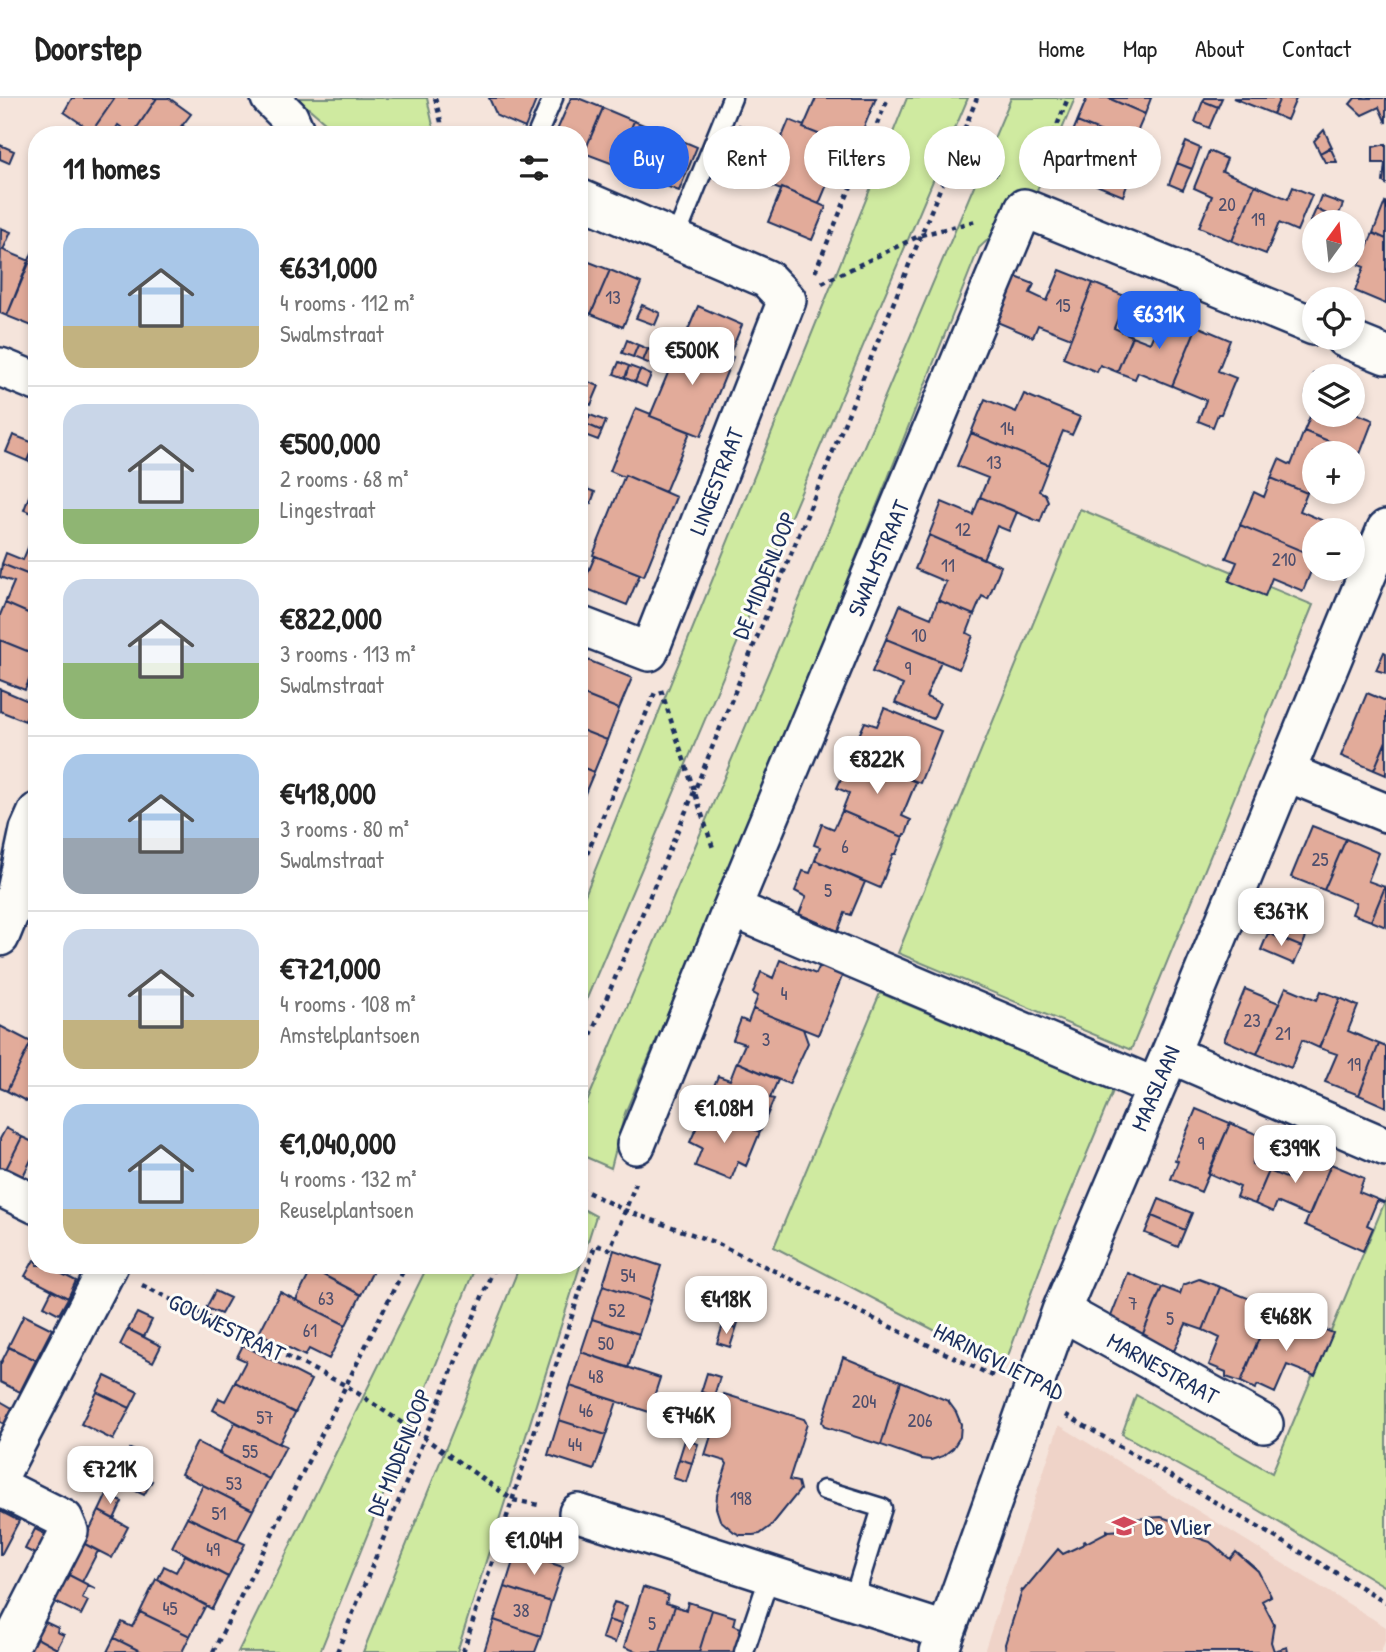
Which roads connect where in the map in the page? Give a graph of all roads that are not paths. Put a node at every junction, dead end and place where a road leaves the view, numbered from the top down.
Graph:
1 (270, 98) edge
2 (553, 98) edge
3 (732, 98) edge
4 (293, 126) edge
5 (541, 126) edge
6 (588, 202) edge
7 (675, 239) junction
8 (1302, 321) edge
9 (1365, 346) edge
10 (1386, 355) edge
11 (0, 367) edge
12 (28, 378) edge
13 (1386, 529) edge
14 (588, 628) edge
15 (1286, 772) junction
16 (1386, 813) edge
17 (28, 829) edge
18 (28, 842) edge
19 (0, 874) edge
20 (732, 908) junction
21 (0, 937) edge
22 (1163, 1070) junction
23 (636, 1145) dead end
24 (1386, 1147) edge
25 (0, 1187) edge
26 (28, 1201) edge
27 (104, 1274) edge
28 (1061, 1311) junction
29 (1264, 1424) dead end
30 (0, 1475) edge
31 (0, 1487) edge
32 (824, 1490) dead end
33 (578, 1513) road end
34 (770, 1575) junction
35 (853, 1601) junction
36 (942, 1642) edge
37 (7, 1652) edge
38 (744, 1652) edge

1 - 4 street
2 - 5 lane
3 - 7 lane
6 - 7 street
7 - 14 street, LINGESTRAAT
8 - 20 street, SWALMSTRAAT
9 - 10 street
11 - 12 street
13 - 15 street, MAASLAAN
15 - 16 street
15 - 22 street, MAASLAAN
17 - 19 street
18 - 21 street
20 - 22 street
20 - 23 street, SWALMSTRAAT
22 - 24 street
22 - 28 street, MAASLAAN
25 - 26 street
27 - 30 street
28 - 29 street, MARNESTRAAT
28 - 36 street, MAASLAAN
31 - 37 street
32 - 35 lane
33 - 34 street
34 - 35 street
34 - 38 lane
35 - 36 street

